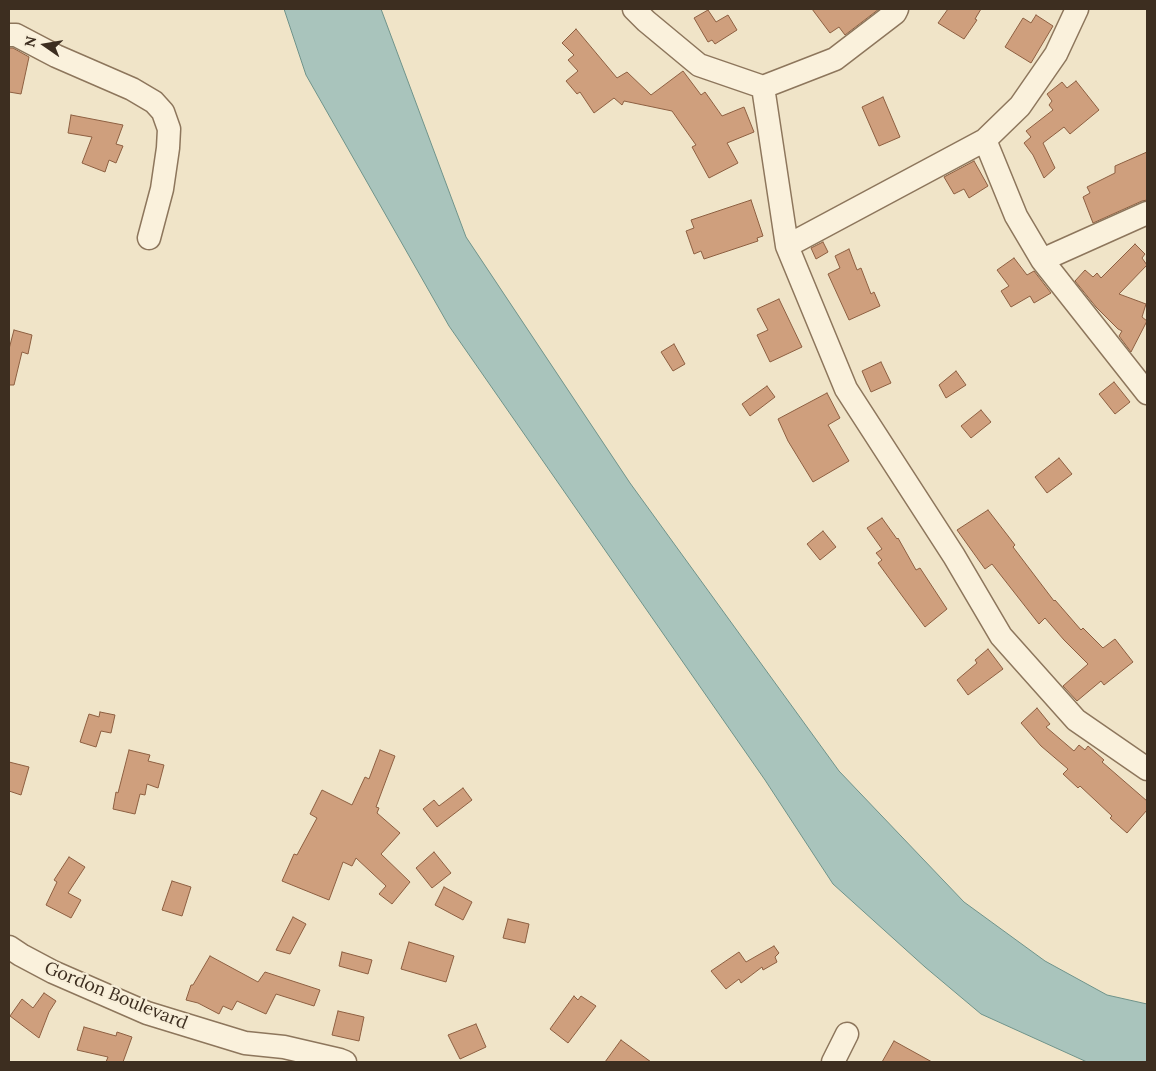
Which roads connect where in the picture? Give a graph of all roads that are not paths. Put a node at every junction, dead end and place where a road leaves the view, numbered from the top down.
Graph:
1 (634, 9) edge
2 (897, 9) edge
3 (1076, 9) edge
4 (9, 35) edge
5 (763, 87) junction
6 (985, 140) junction
7 (1147, 213) edge
8 (149, 238) dead end
9 (787, 246) junction
10 (1042, 260) junction
11 (1147, 393) edge
12 (1147, 769) edge
13 (9, 946) edge
14 (847, 1034) dead end
15 (245, 1052) edge
16 (345, 1062) edge
17 (833, 1062) edge

1 - 5 street
2 - 5 street
3 - 6 street
4 - 8 street
5 - 9 street
6 - 9 street
6 - 10 street
7 - 10 street
9 - 12 street
10 - 11 street
13 - 15 street, Gordon Boulevard
14 - 17 street
15 - 16 street, Gordon Boulevard

